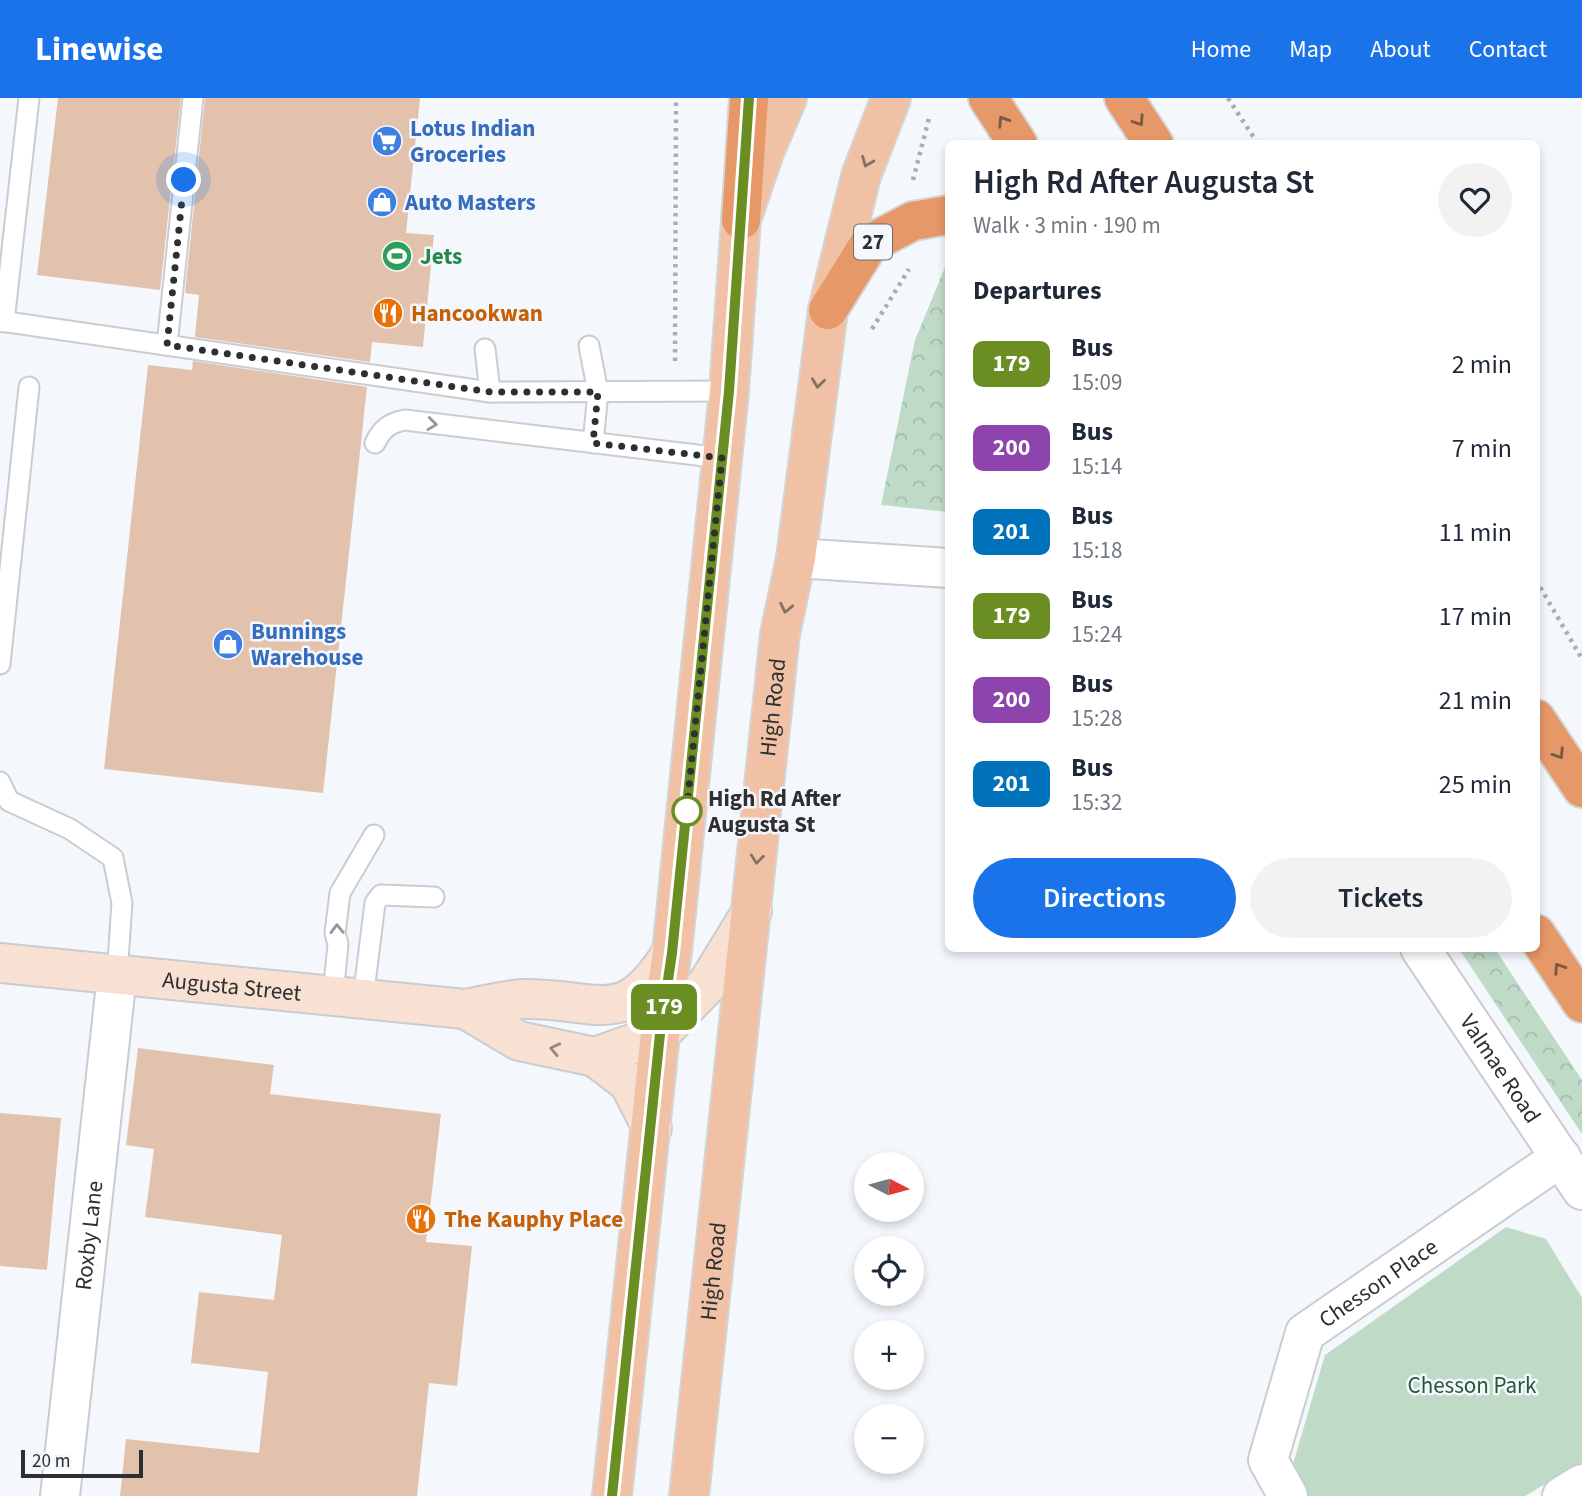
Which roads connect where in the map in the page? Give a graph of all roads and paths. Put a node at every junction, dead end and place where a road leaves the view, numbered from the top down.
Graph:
1 (29, 98) edge
2 (193, 98) edge
3 (676, 98) edge
4 (749, 98) edge
5 (787, 98) edge
6 (891, 98) edge
7 (988, 98) edge
8 (1124, 98) edge
9 (1228, 98) edge
10 (1015, 140) edge
11 (1151, 140) edge
12 (1255, 140) edge
13 (945, 216) edge
14 (741, 220) junction
15 (828, 310) junction
16 (2, 322) edge
17 (167, 345) junction
18 (589, 346) dead end
19 (485, 349) dead end
20 (29, 387) dead end
21 (729, 391) junction
22 (490, 392) junction
23 (598, 392) junction
24 (675, 393) junction
25 (374, 443) dead end
26 (593, 443) junction
27 (722, 458) junction
28 (796, 558) junction
29 (945, 568) edge
30 (1540, 587) edge
31 (1582, 659) edge
32 (0, 664) edge
33 (1540, 725) edge
34 (0, 782) edge
35 (1582, 788) edge
36 (374, 835) dead end
37 (434, 897) dead end
38 (752, 911) junction
39 (1540, 940) edge
40 (1423, 952) edge
41 (672, 953) junction
42 (0, 963) edge
43 (117, 975) junction
44 (348, 998) junction
45 (1582, 1003) edge
46 (465, 1009) junction
47 (660, 1034) junction
48 (595, 1057) junction
49 (652, 1128) junction
50 (1561, 1157) junction
51 (1582, 1190) edge
52 (1582, 1484) edge
53 (60, 1496) edge
54 (612, 1496) edge
55 (689, 1496) edge
56 (1288, 1496) edge
57 (1562, 1496) edge

1 - 16 lane
2 - 17 lane
3 - 24 path
4 - 14 highway
5 - 14 main road
6 -> 15 main road, High Road / 27
10 -> 7 highway
8 -> 11 highway
9 - 12 path
13 - 15 highway, 27
14 - 21 main road
15 -> 28 main road, High Road / 27
16 - 17 lane
17 - 22 lane
18 - 23 lane
19 - 22 lane
20 - 32 lane
21 - 24 lane
21 - 27 main road
22 - 23 lane
23 - 24 lane
23 - 26 lane
25 -> 26 lane
26 - 27 lane
27 - 41 main road
28 - 29 street
28 -> 38 main road, High Road / 27
30 - 31 path
33 -> 35 highway
34 - 43 lane
44 -> 36 lane
37 - 44 lane
38 - 47 street
38 - 55 main road, High Road / 27
45 -> 39 highway
40 - 50 street, Valmae Road
41 - 46 street, Augusta Street
41 - 47 main road
42 - 43 street, Augusta Street
43 - 44 street, Augusta Street
43 - 53 street, Roxby Lane
44 - 46 street, Augusta Street
48 -> 46 street, Augusta Street
47 - 48 street
47 - 49 main road
48 - 49 street
49 - 54 main road
50 - 51 street, Valmae Road
50 - 56 street, Chesson Place
52 - 57 street

